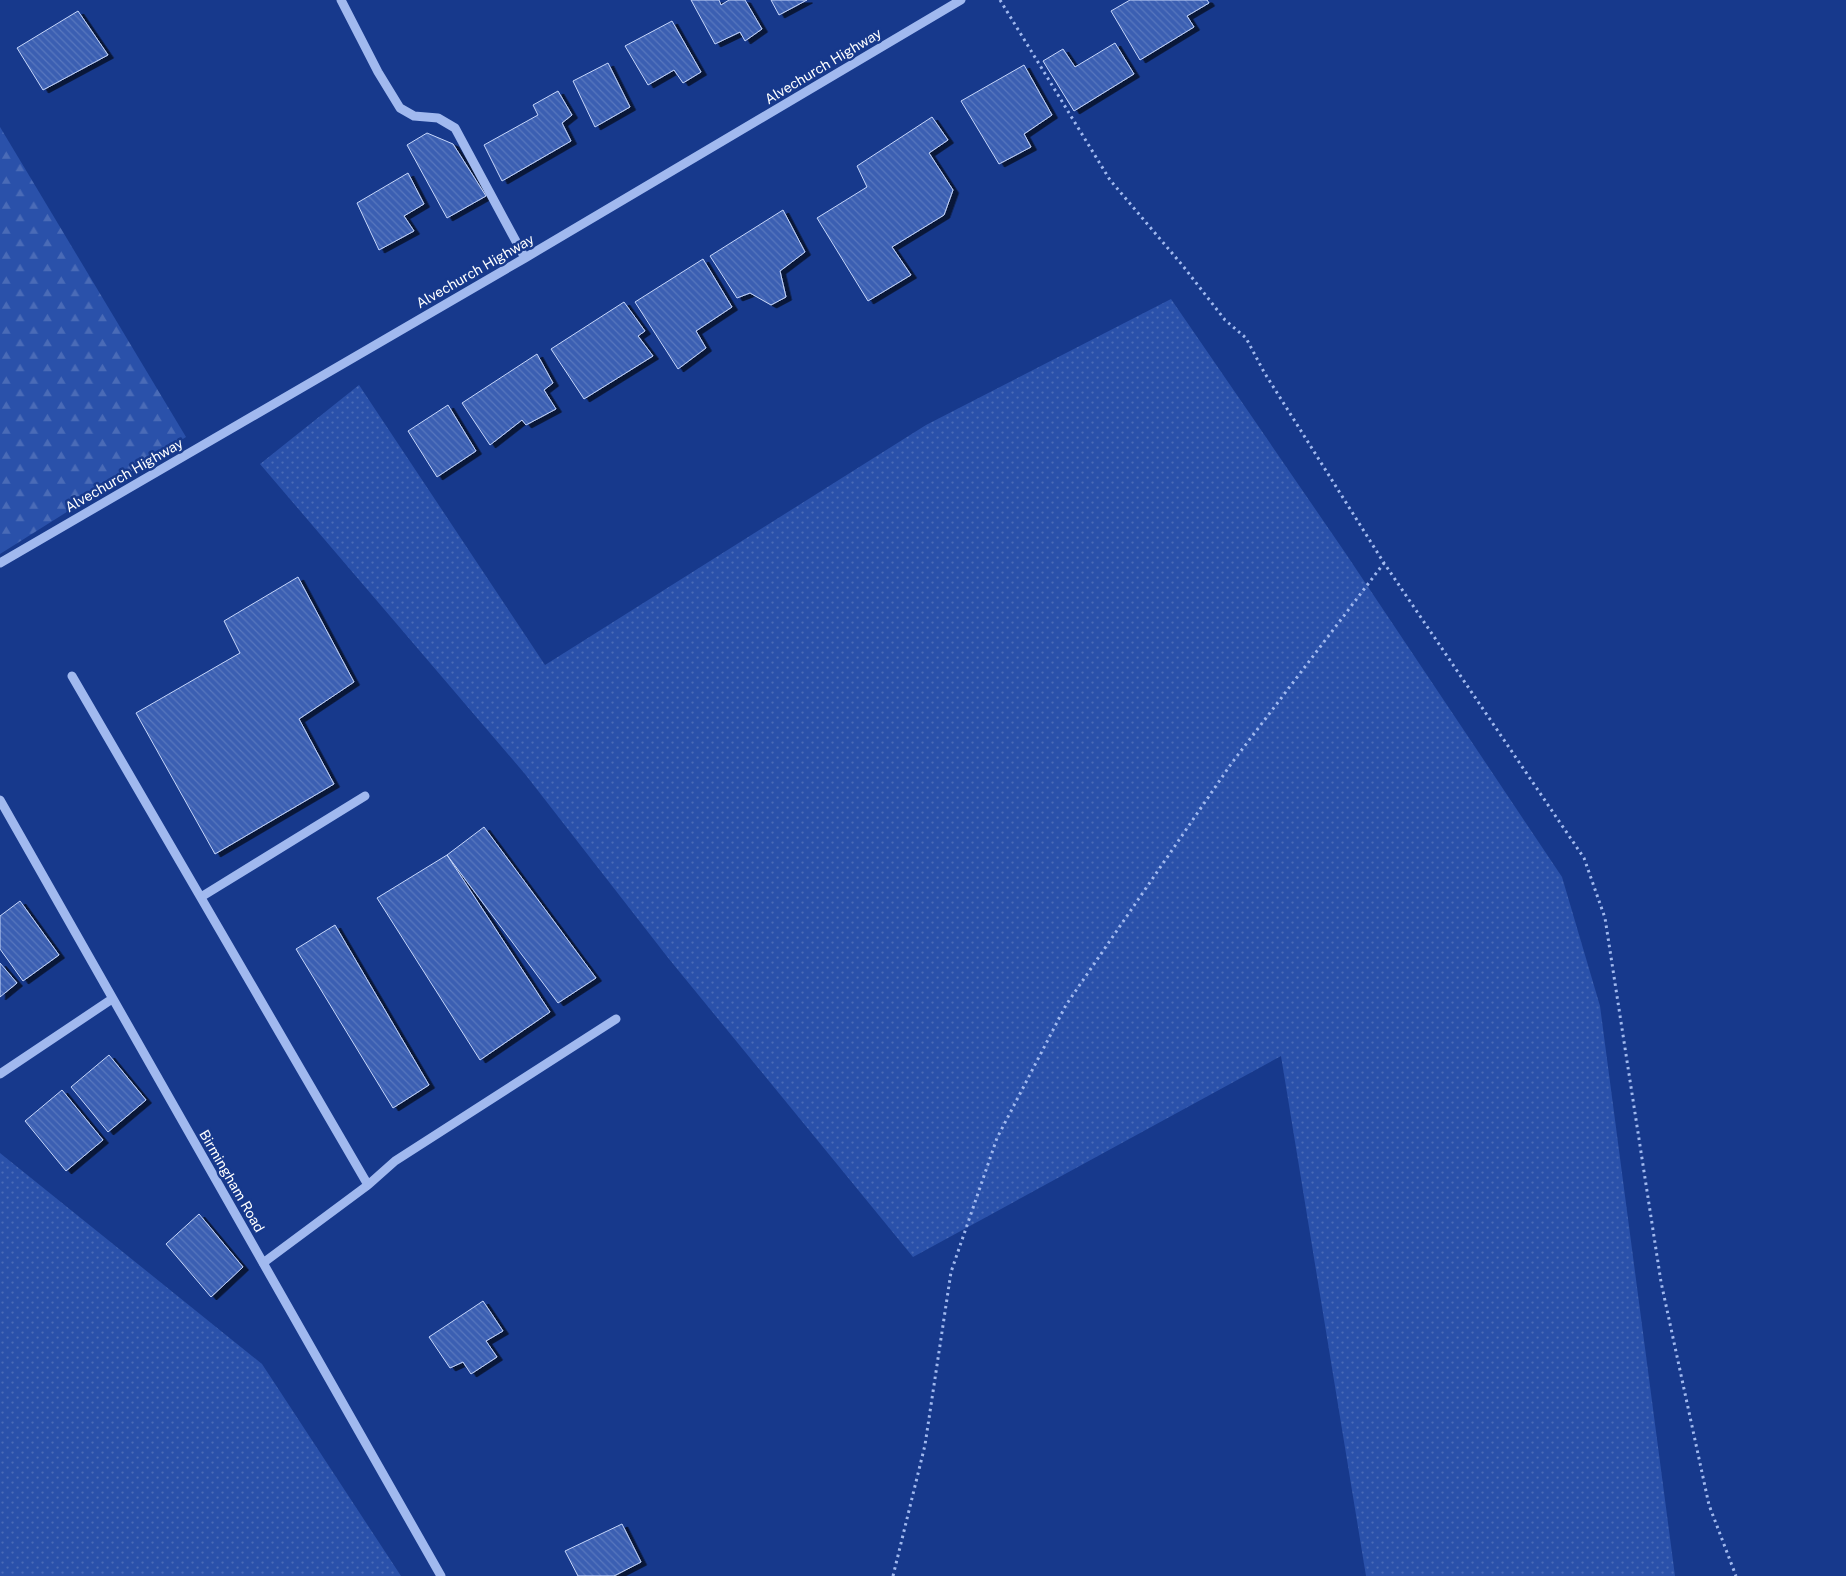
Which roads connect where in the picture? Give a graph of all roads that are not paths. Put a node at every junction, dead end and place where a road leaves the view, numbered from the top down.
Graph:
1 (341, 0) edge
2 (961, 0) edge
3 (525, 258) junction
4 (0, 562) edge
5 (72, 676) dead end
6 (366, 796) dead end
7 (0, 800) edge
8 (201, 896) junction
9 (112, 999) junction
10 (616, 1019) dead end
11 (0, 1074) edge
12 (368, 1185) junction
13 (263, 1263) junction
14 (441, 1576) edge

1 - 3 street
2 - 3 street, Alvechurch Highway
3 - 4 street, Alvechurch Highway
5 - 8 street
6 - 8 street
7 - 9 street, Birmingham Road
8 - 12 street
9 - 11 street
9 - 13 street, Birmingham Road
10 - 12 street
12 - 13 street
13 - 14 street, Birmingham Road

